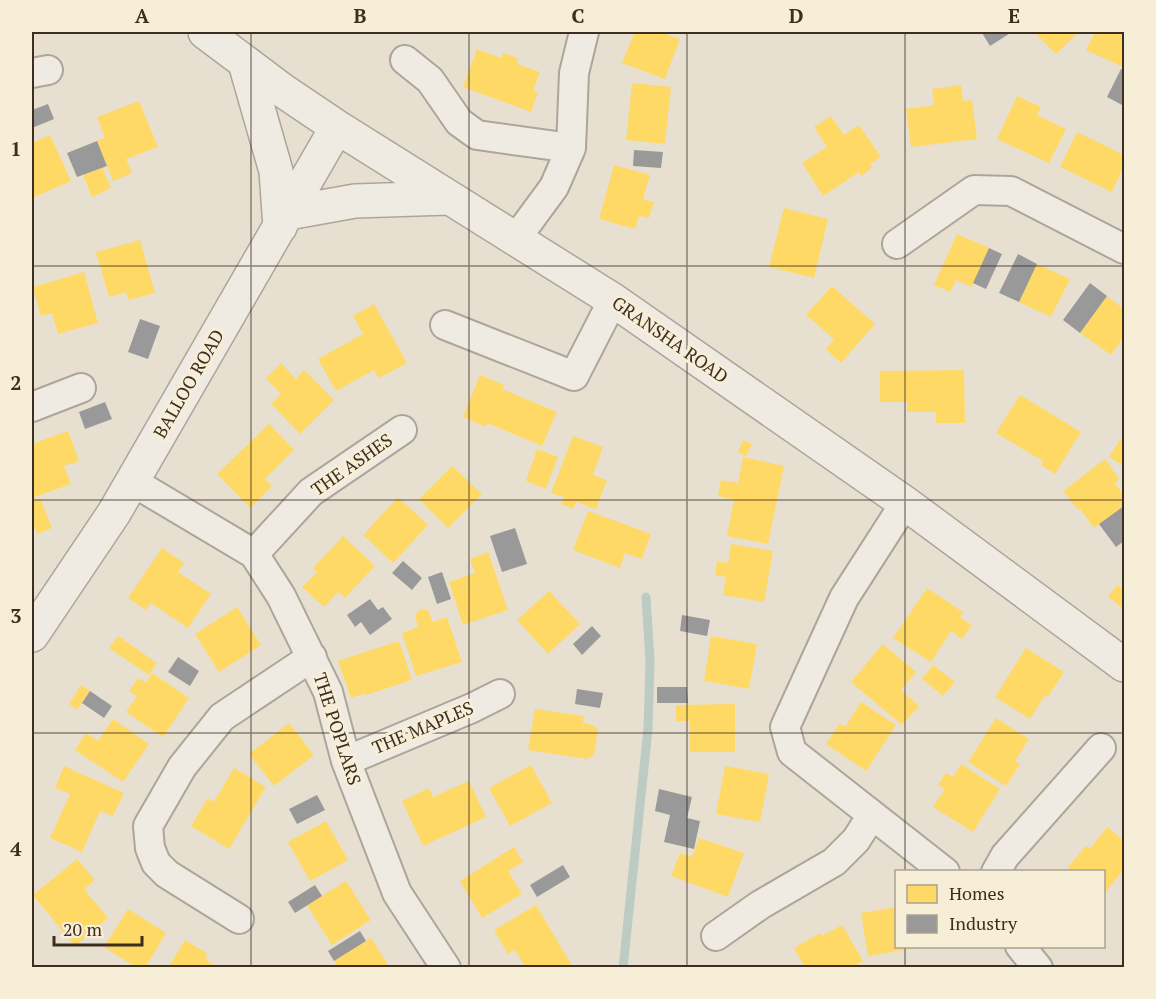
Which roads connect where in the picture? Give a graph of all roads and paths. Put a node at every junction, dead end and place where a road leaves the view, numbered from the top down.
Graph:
1 (205, 32) edge
2 (584, 32) edge
3 (405, 60) dead end
4 (245, 63) junction
5 (337, 127) junction
6 (571, 148) junction
7 (448, 198) junction
8 (284, 220) junction
9 (515, 240) junction
10 (897, 244) dead end
11 (1125, 249) edge
12 (613, 300) junction
13 (446, 325) dead end
14 (81, 388) dead end
15 (32, 407) edge
16 (402, 430) dead end
17 (133, 482) junction
18 (905, 503) junction
19 (254, 554) junction
20 (32, 635) edge
21 (312, 657) junction
22 (1125, 665) edge
23 (500, 693) dead end
24 (1101, 748) dead end
25 (346, 761) junction
26 (872, 815) junction
27 (942, 870) edge
28 (997, 870) edge
29 (239, 919) dead end
30 (716, 936) dead end
31 (1022, 948) edge
32 (446, 968) edge
33 (1038, 968) edge

1 - 4 street, GRANSHA ROAD
2 - 6 street
3 - 6 street
4 - 5 street, GRANSHA ROAD
4 - 8 street
5 - 7 street, GRANSHA ROAD
5 - 8 street, BALLOO ROAD
6 - 9 street
7 - 8 street
7 - 9 street, GRANSHA ROAD
8 - 17 street, BALLOO ROAD
9 - 12 street, GRANSHA ROAD
10 - 11 street
12 - 13 street
12 - 18 street, GRANSHA ROAD
14 - 15 street
16 - 19 street, THE ASHES
17 - 19 street, THE POPLARS
17 - 20 street, BALLOO ROAD
18 - 22 street, GRANSHA ROAD
18 - 26 street
19 - 21 street, THE POPLARS
21 - 25 street, THE POPLARS
21 - 29 street
23 - 25 street, THE MAPLES
24 - 28 street
25 - 32 street, THE POPLARS
26 - 27 street
26 - 30 street
31 - 33 street

